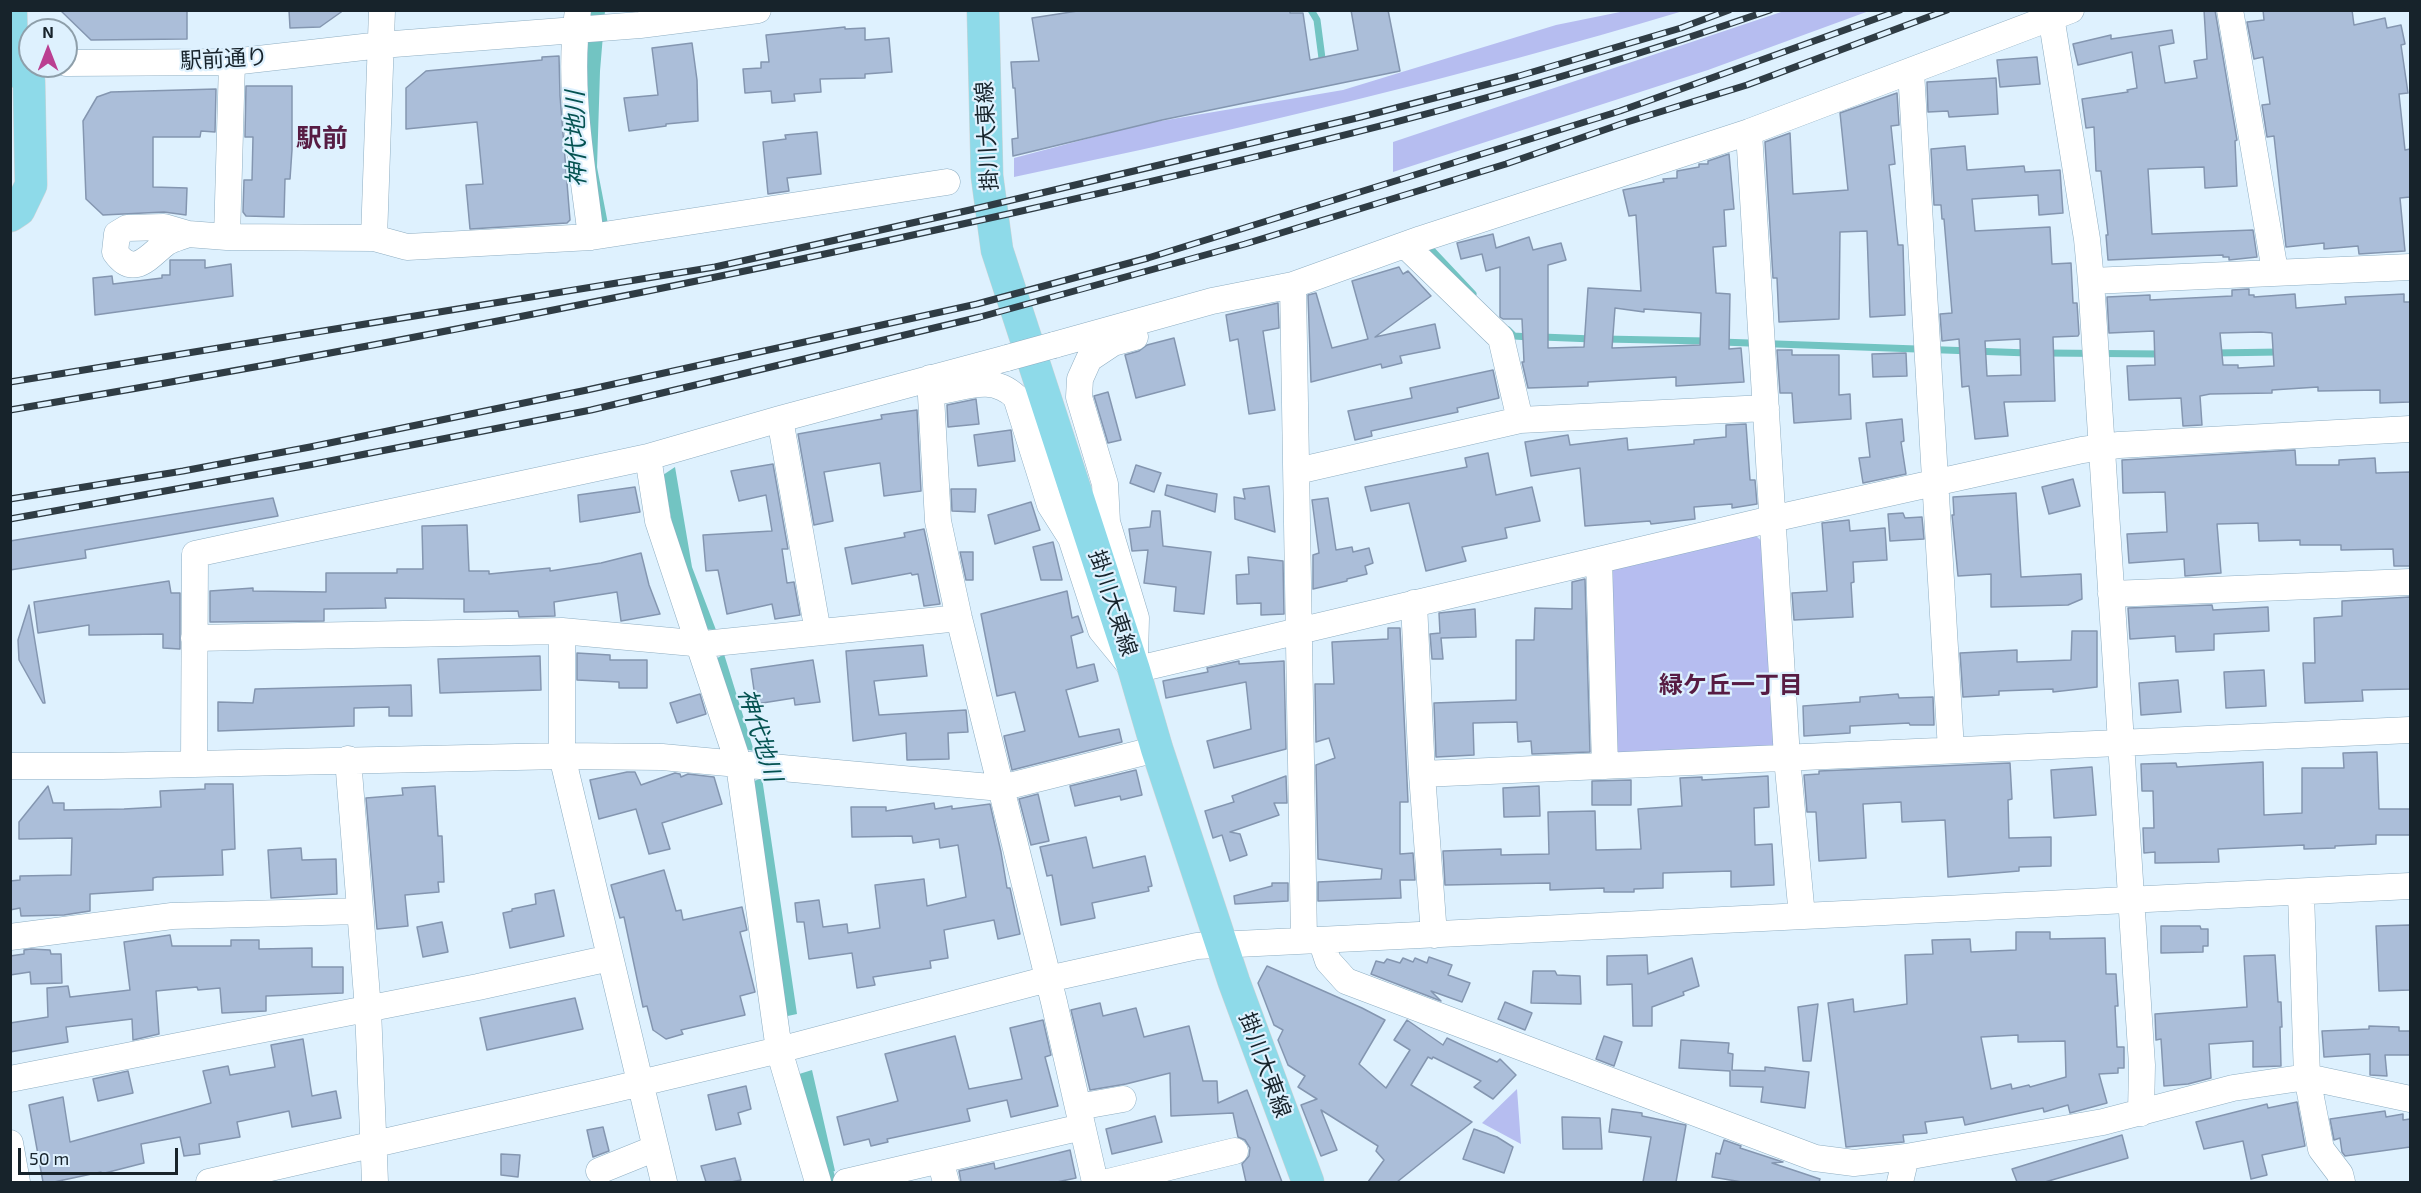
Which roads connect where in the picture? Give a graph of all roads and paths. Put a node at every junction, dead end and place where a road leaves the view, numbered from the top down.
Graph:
1 (10, 10) edge
2 (382, 10) edge
3 (758, 10) edge
4 (983, 10) edge
5 (2230, 10) edge
6 (2058, 13) edge
7 (577, 20) edge
8 (381, 45) junction
9 (232, 62) junction
10 (78, 63) edge
11 (16, 65) edge
12 (1911, 71) junction
13 (1749, 132) junction
14 (947, 183) dead end
15 (10, 216) edge
16 (188, 234) dead end
17 (228, 237) junction
18 (591, 237) junction
19 (374, 238) junction
20 (1405, 245) junction
21 (2410, 267) edge
22 (2275, 271) junction
23 (2091, 281) junction
24 (1293, 285) junction
25 (1212, 302) junction
26 (930, 386) junction
27 (1766, 408) junction
28 (780, 419) junction
29 (1520, 420) junction
30 (2410, 429) edge
31 (2102, 446) junction
32 (648, 457) junction
33 (1298, 471) junction
34 (1937, 482) junction
35 (1772, 519) junction
36 (1599, 560) junction
37 (2410, 582) edge
38 (2111, 594) junction
39 (1413, 603) junction
40 (959, 618) junction
41 (1298, 629) junction
42 (562, 631) junction
43 (818, 632) junction
44 (194, 638) junction
45 (709, 643) junction
46 (1134, 670) junction
47 (2410, 730) edge
48 (2122, 743) junction
49 (1157, 749) junction
50 (1951, 750) junction
51 (562, 756) junction
52 (1787, 758) junction
53 (348, 759) junction
54 (194, 763) junction
55 (10, 766) edge
56 (748, 766) junction
57 (1605, 766) junction
58 (1422, 774) junction
59 (1001, 788) junction
60 (2410, 886) edge
61 (2301, 893) junction
62 (2131, 899) junction
63 (359, 911) junction
64 (1802, 916) junction
65 (1434, 935) junction
66 (10, 937) edge
67 (1312, 940) junction
68 (1222, 945) junction
69 (609, 958) junction
70 (1048, 980) junction
71 (368, 1009) junction
72 (779, 1050) junction
73 (2307, 1077) junction
74 (10, 1079) edge
75 (640, 1083) junction
76 (1123, 1099) dead end
77 (2410, 1099) edge
78 (2140, 1113) junction
79 (1080, 1117) junction
80 (10, 1143) edge
81 (374, 1143) junction
82 (656, 1148) junction
83 (1235, 1151) dead end
84 (1906, 1157) junction
85 (599, 1171) dead end
86 (943, 1171) edge
87 (17, 1182) edge
88 (208, 1182) edge
89 (375, 1182) edge
90 (664, 1182) edge
91 (818, 1182) edge
92 (846, 1182) edge
93 (1095, 1182) edge
94 (1108, 1182) edge
95 (1308, 1182) edge
96 (1900, 1182) edge
97 (2342, 1182) edge

1 - 11 main road
2 - 8 street
3 - 7 street, 駅前通り
4 - 46 main road, 掛川大東線
5 - 22 street
6 - 12 street
6 - 23 street
7 - 8 street, 駅前通り
7 - 18 street
8 - 9 street, 駅前通り
8 - 19 street
9 - 10 street, 駅前通り
9 - 17 street
11 - 15 main road
12 - 13 street
12 - 34 street
13 - 20 street
13 - 27 street
14 - 18 street
16 - 17 street
17 - 19 street
18 - 19 street
20 - 24 street
20 - 29 street
21 - 22 street
22 - 23 street
23 - 31 street
24 - 25 street
24 - 33 street
25 - 26 street, bridge
25 - 46 street
26 - 28 street
26 - 40 street
26 - 46 street
27 - 29 street
27 - 35 street
28 - 32 street
28 - 43 street
29 - 33 street
30 - 31 street
31 - 34 street
31 - 38 street
32 - 44 street
32 - 45 street
33 - 41 street
34 - 35 street
34 - 50 street
35 - 36 street
35 - 52 street
36 - 39 street
36 - 57 street
37 - 38 street
38 - 48 street
39 - 41 street
39 - 58 street
40 - 43 street
40 - 59 street
41 - 46 street
41 - 67 street
42 - 44 street
42 - 45 street
42 - 51 street
43 - 45 street
44 - 54 street
45 - 56 street
46 - 49 main road, 掛川大東線
47 - 48 street
48 - 50 street
48 - 62 street
49 - 59 street
49 - 68 main road, 掛川大東線
50 - 52 street
51 - 53 street
51 - 56 street
51 - 69 street
52 - 57 street
52 - 64 street
53 - 54 street
53 - 63 street
54 - 55 street
56 - 59 street
56 - 72 street
57 - 58 street
58 - 65 street
59 - 70 street
60 - 61 street
61 - 62 street
61 - 73 street
62 - 64 street
62 - 78 street
63 - 66 street
63 - 71 street
64 - 65 street
65 - 67 street
67 - 68 street
67 - 84 street
68 - 70 street
68 - 95 main road, 掛川大東線
69 - 71 street
69 - 75 street
70 - 72 street
70 - 79 street
71 - 74 street
71 - 81 street
72 - 75 street
72 - 91 street
73 - 77 street
73 - 78 street
73 - 97 street
75 - 81 street
75 - 82 street
76 - 79 street
78 - 84 street
79 - 86 street
79 - 93 street
80 - 87 street
81 - 88 street
81 - 89 street
82 - 85 street
82 - 90 street
83 - 94 street
84 - 96 street
86 - 92 street

